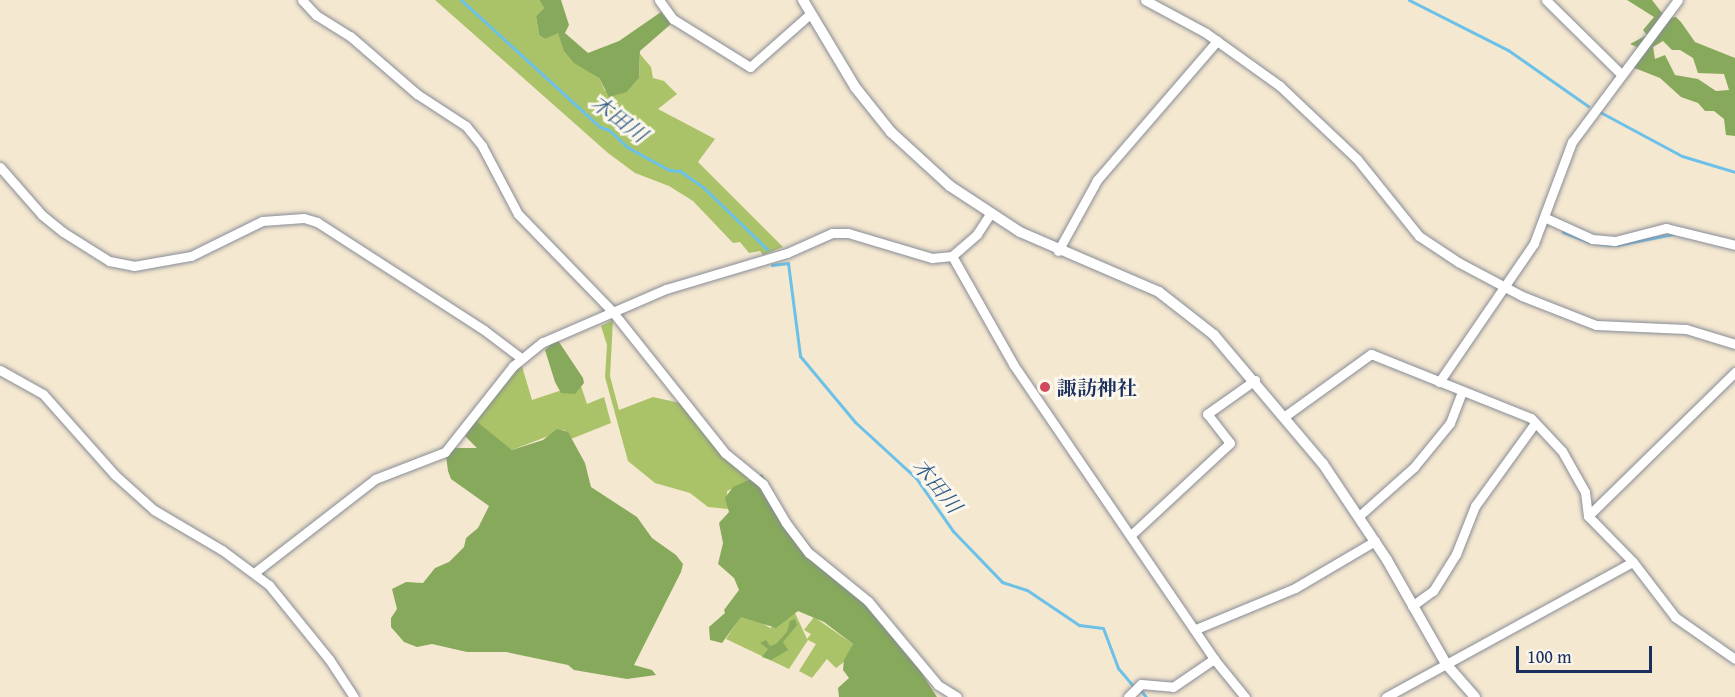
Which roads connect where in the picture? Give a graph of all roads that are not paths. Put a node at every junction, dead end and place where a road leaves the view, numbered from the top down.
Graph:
1 (302, 0) edge
2 (659, 0) edge
3 (803, 0) edge
4 (1145, 0) edge
5 (1546, 0) edge
6 (1678, 0) edge
7 (811, 13) junction
8 (1217, 41) junction
9 (1620, 73) junction
10 (0, 167) edge
11 (990, 214) junction
12 (1546, 218) junction
13 (1735, 245) edge
14 (1058, 250) junction
15 (952, 256) junction
16 (1505, 287) junction
17 (612, 311) junction
18 (1735, 344) edge
19 (521, 358) junction
20 (0, 370) edge
21 (1735, 372) edge
22 (1255, 380) junction
23 (1439, 382) junction
24 (1462, 392) junction
25 (1286, 416) junction
26 (1535, 423) junction
27 (1359, 516) junction
28 (1588, 516) junction
29 (1131, 535) junction
30 (1375, 541) junction
31 (1633, 561) junction
32 (255, 573) junction
33 (1412, 606) junction
34 (1196, 629) junction
35 (1735, 658) edge
36 (1214, 659) junction
37 (1446, 664) junction
38 (354, 697) edge
39 (957, 697) edge
40 (1128, 697) edge
41 (1245, 697) edge
42 (1386, 697) edge
43 (1475, 697) edge

1 - 17 street
2 - 7 street
3 - 7 street
4 - 8 street
5 - 9 street
6 - 9 street
7 - 11 street
8 - 14 street
8 - 16 street
9 - 12 street
10 - 19 street
11 - 14 street
11 - 15 street
12 - 13 street
12 - 16 street
14 - 22 street
15 - 17 street
15 - 29 street
16 - 18 street
16 - 23 street
17 - 19 street
17 - 39 street
19 - 32 street
20 - 32 street
21 - 28 street
22 - 25 street
22 - 29 street
23 - 24 street
23 - 25 street
24 - 26 street
24 - 27 street
25 - 27 street
26 - 28 street
26 - 33 street
27 - 30 street
28 - 31 street
29 - 34 street
30 - 33 street
30 - 34 street
31 - 35 street
31 - 37 street
32 - 38 street
33 - 37 street
34 - 36 street
36 - 40 street
36 - 41 street
37 - 42 street
37 - 43 street

